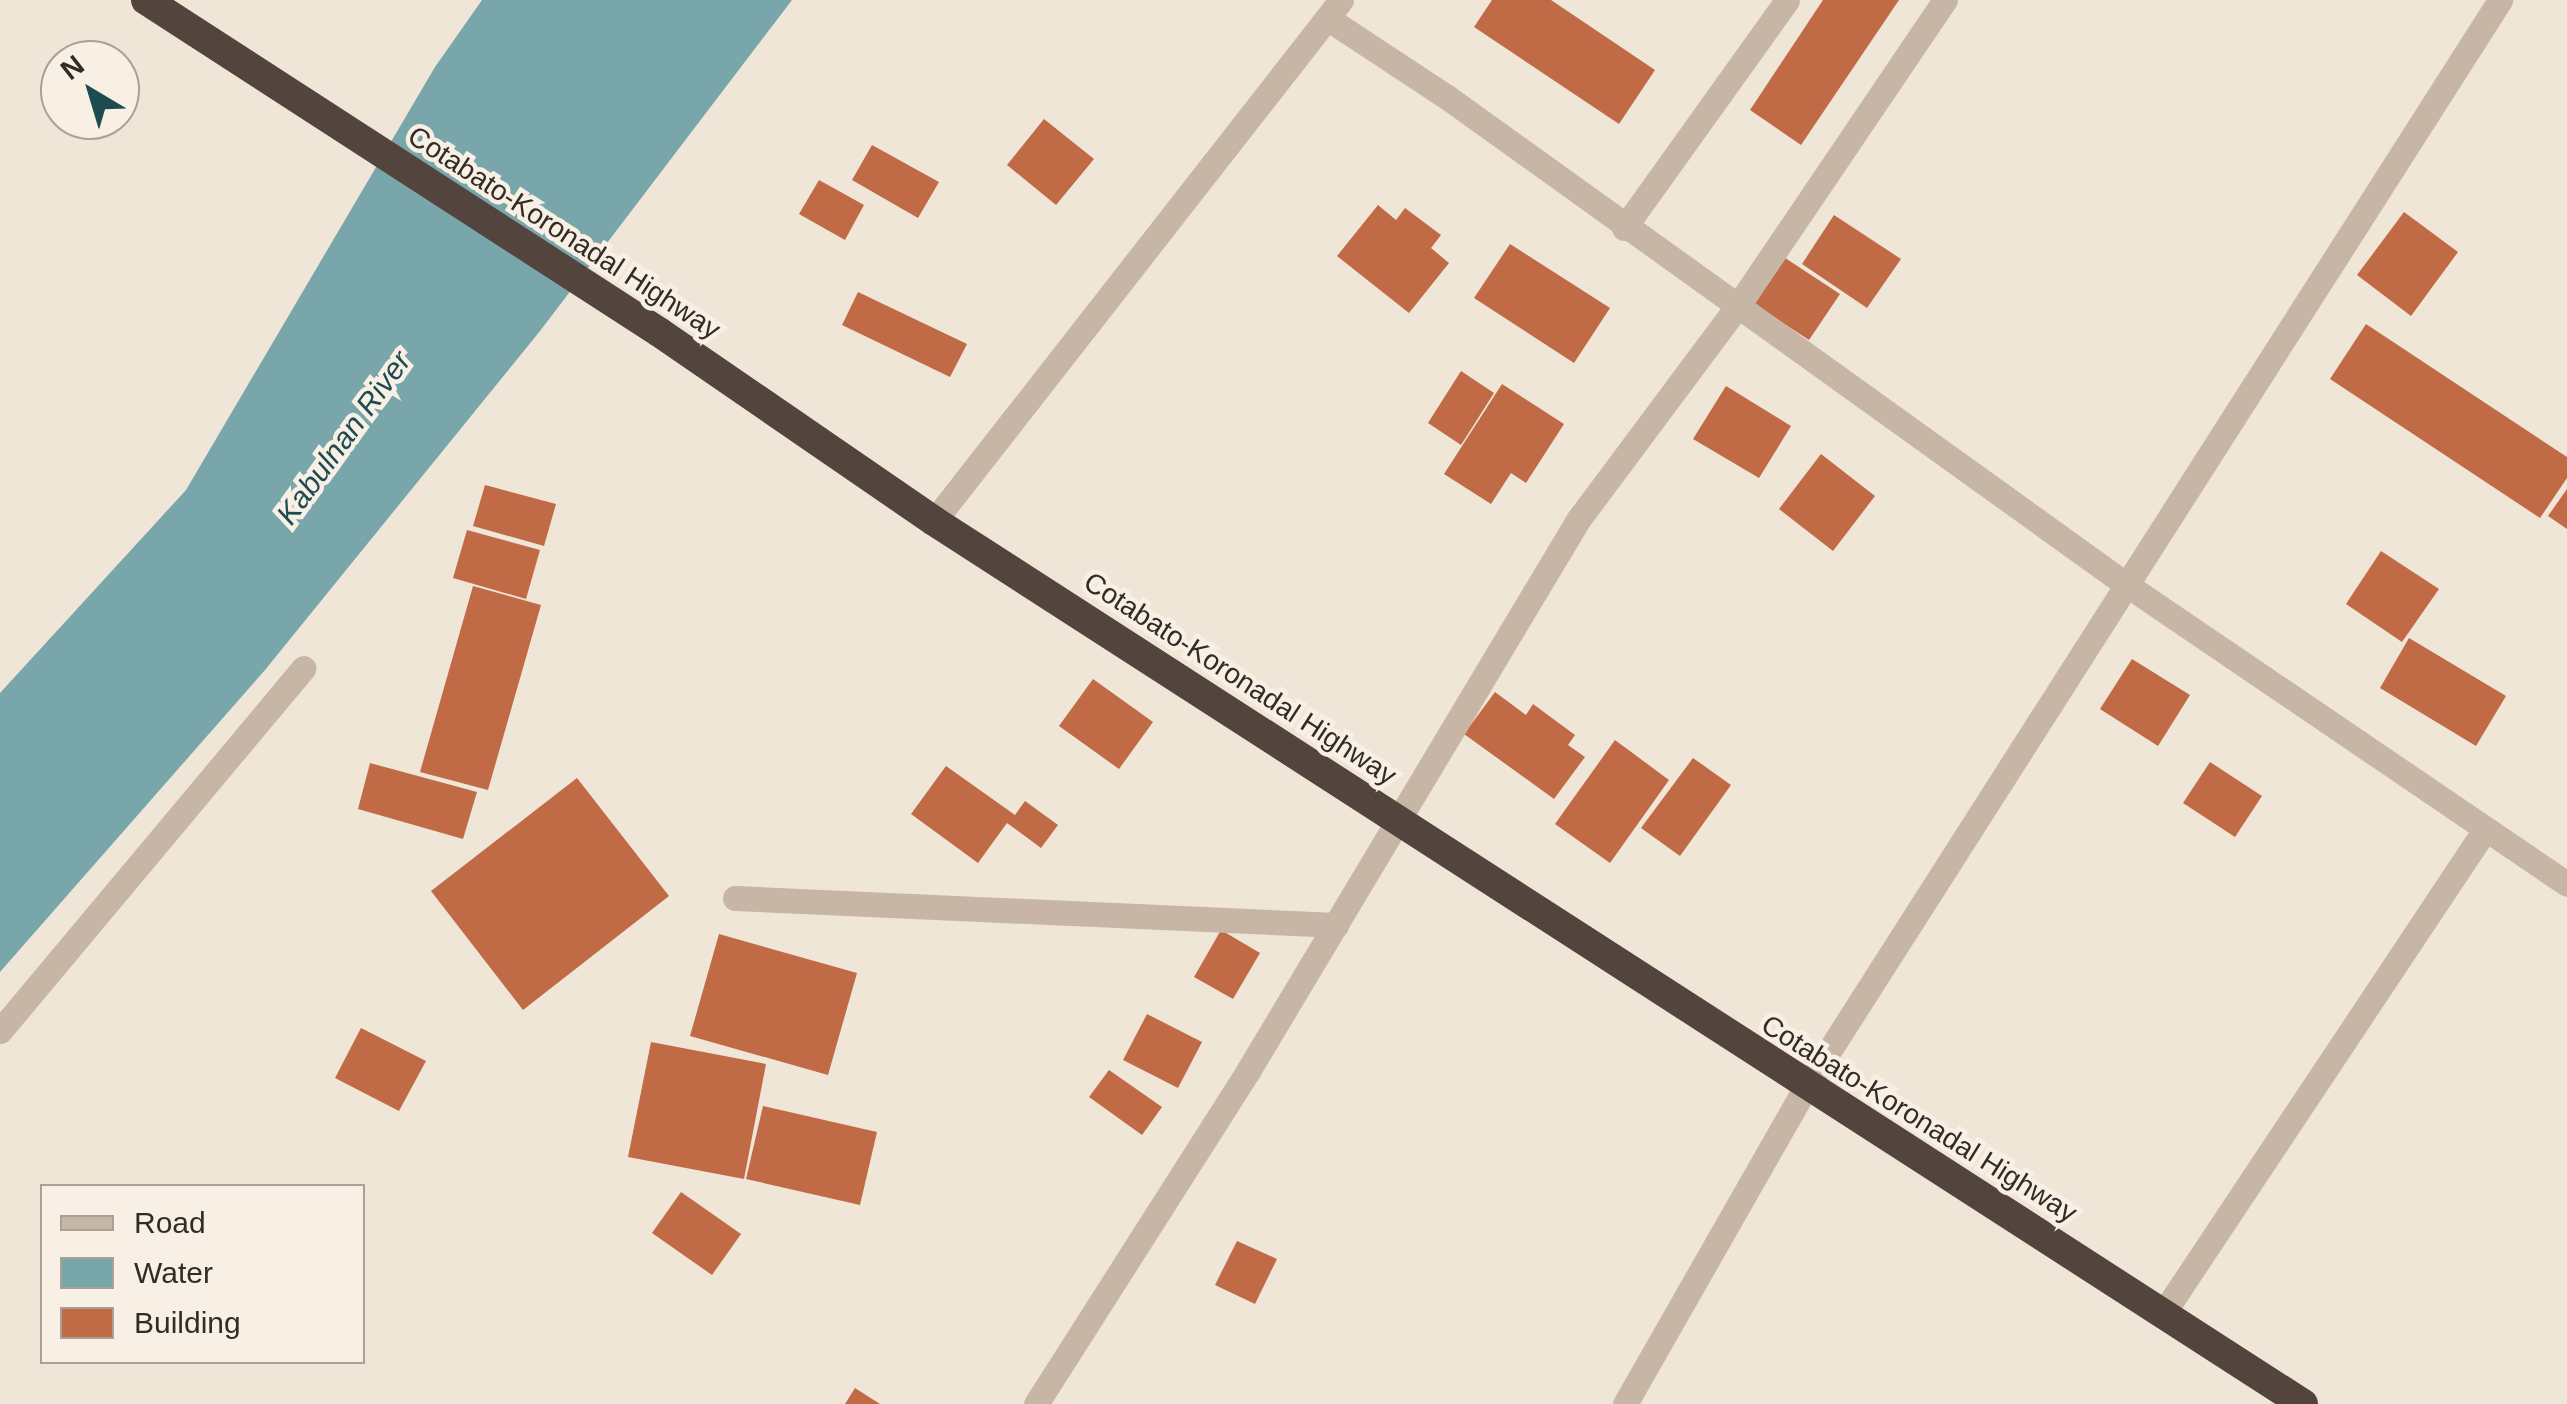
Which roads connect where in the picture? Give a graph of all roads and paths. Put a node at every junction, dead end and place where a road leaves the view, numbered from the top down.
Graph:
1 (146, 0) edge
2 (1788, 0) edge
3 (1945, 0) edge
4 (2500, 0) edge
5 (1334, 9) edge
6 (1624, 228) junction
7 (1738, 307) junction
8 (934, 521) junction
9 (2127, 586) junction
10 (304, 668) dead end
11 (1396, 818) junction
12 (2484, 832) junction
13 (2567, 884) edge
14 (736, 898) dead end
15 (1336, 926) junction
16 (0, 1031) edge
17 (1806, 1088) junction
18 (2164, 1312) junction
19 (1036, 1404) edge
20 (1625, 1404) edge
21 (2304, 1404) edge

1 - 8 highway, Cotabato-Koronadal Highway
2 - 6 street
3 - 7 street
4 - 9 street
5 - 6 street
5 - 8 street
6 - 7 street
7 - 9 street
7 - 11 street
8 - 11 highway, Cotabato-Koronadal Highway
9 - 12 street
9 - 17 street
10 - 16 street
11 - 15 street
11 - 17 highway, Cotabato-Koronadal Highway
12 - 13 street
12 - 18 street
14 - 15 street
15 - 19 street
17 - 18 highway, Cotabato-Koronadal Highway
17 - 20 street
18 - 21 highway, Cotabato-Koronadal Highway

